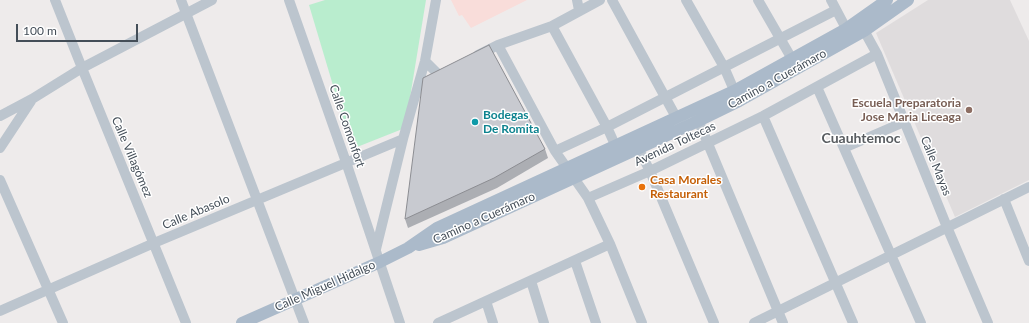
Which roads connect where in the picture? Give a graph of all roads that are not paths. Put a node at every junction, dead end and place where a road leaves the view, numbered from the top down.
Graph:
1 (55, 0) edge
2 (181, 0) edge
3 (212, 0) edge
4 (288, 0) edge
5 (436, 0) edge
6 (600, 0) edge
7 (612, 0) edge
8 (686, 0) edge
9 (758, 0) edge
10 (831, 0) edge
11 (887, 0) edge
12 (908, 0) edge
13 (578, 5) edge
14 (836, 10) junction
15 (186, 13) junction
16 (862, 25) junction
17 (552, 26) junction
18 (849, 34) junction
19 (780, 38) junction
20 (498, 45) junction
21 (877, 54) junction
22 (470, 59) edge
23 (792, 59) junction
24 (425, 61) junction
25 (724, 67) junction
26 (82, 68) junction
27 (418, 86) junction
28 (817, 87) junction
29 (665, 96) junction
30 (737, 96) junction
31 (32, 99) junction
32 (694, 109) junction
33 (0, 116) edge
34 (763, 116) junction
35 (676, 117) junction
36 (698, 121) junction
37 (904, 122) junction
38 (607, 127) junction
39 (403, 139) junction
40 (636, 143) junction
41 (708, 143) junction
42 (616, 147) junction
43 (0, 148) edge
44 (844, 148) junction
45 (555, 151) junction
46 (346, 162) junction
47 (650, 170) junction
48 (571, 173) junction
49 (0, 180) edge
50 (1029, 187) edge
51 (588, 198) junction
52 (1004, 199) junction
53 (257, 200) junction
54 (946, 227) junction
55 (154, 243) junction
56 (610, 244) junction
57 (408, 248) joint
58 (376, 250) junction
59 (891, 254) junction
60 (575, 261) junction
61 (1029, 261) edge
62 (380, 262) junction
63 (531, 281) junction
64 (835, 282) junction
65 (49, 289) junction
66 (295, 299) junction
67 (486, 301) junction
68 (0, 311) edge
69 (779, 311) junction
70 (63, 323) edge
71 (186, 323) edge
72 (242, 323) edge
73 (304, 323) edge
74 (400, 323) edge
75 (440, 323) edge
76 (493, 323) edge
77 (544, 323) edge
78 (596, 323) edge
79 (642, 323) edge
80 (714, 323) edge
81 (754, 323) edge
82 (783, 323) edge
83 (852, 323) edge
84 (921, 323) edge
85 (988, 323) edge

1 - 26 street, Calle Villagómez
2 - 15 street
3 - 15 street
4 - 46 street, Calle Comonfort
5 - 24 street
6 - 13 street
7 - 29 street
8 - 25 street
9 - 19 street
10 - 14 street
11 - 16 main road, Camino a Cuerámaro
12 - 16 main road, Camino a Cuerámaro
13 - 17 street
14 - 18 street
14 - 19 street
15 - 26 street
15 - 53 street
16 - 18 main road, Camino a Cuerámaro
16 - 21 street, Calle Mayas
17 - 20 street
17 - 38 street
18 - 23 main road, Camino a Cuerámaro
18 - 30 main road, Camino a Cuerámaro
19 - 23 street
19 - 25 street
20 - 22 street
20 - 45 street
21 - 28 street, Avenida Toltecas
21 - 37 street, Calle Mayas
23 - 30 main road, Camino a Cuerámaro
24 - 27 street
24 - 27 street
25 - 29 street
25 - 30 street
26 - 31 street
26 - 55 street, Calle Villagómez
27 - 39 street
28 - 34 street, Avenida Toltecas
28 - 44 street
29 - 35 street
29 - 38 street
30 - 32 main road, Camino a Cuerámaro
30 - 36 main road, Camino a Cuerámaro
31 - 33 street
31 - 43 street
32 - 35 main road, Camino a Cuerámaro
32 - 36 street
34 - 41 street, Avenida Toltecas
34 - 64 street
35 - 40 main road, Camino a Cuerámaro
36 - 40 main road, Camino a Cuerámaro
36 - 41 street
37 - 44 street
37 - 54 street, Calle Mayas
38 - 42 street
38 - 45 street
39 - 46 street, Calle Abasolo
39 - 58 street
40 - 42 main road, Camino a Cuerámaro
40 - 47 street
40 - 48 main road, Camino a Cuerámaro
41 - 47 street, Avenida Toltecas
41 - 69 street
42 - 48 main road, Camino a Cuerámaro
44 - 59 street
45 - 48 street
46 - 53 street, Calle Abasolo
46 - 58 street, Calle Comonfort
47 - 51 street, Avenida Toltecas
47 - 80 street
48 - 51 street
48 - 57 main road, Camino a Cuerámaro
49 - 65 street
50 - 52 street
51 - 56 street
52 - 54 street
52 - 61 street
53 - 55 street, Calle Abasolo
53 - 66 street
54 - 59 street
54 - 85 street, Calle Mayas
55 - 65 street, Calle Abasolo
55 - 71 street, Calle Villagómez
56 - 60 street
56 - 79 street
57 - 62 main road, Calle Miguel Hidalgo
58 - 62 street, Calle Comonfort
59 - 64 street
59 - 84 street
60 - 63 street
60 - 78 street
62 - 66 main road, Calle Miguel Hidalgo
62 - 74 street, Calle Comonfort
63 - 67 street
63 - 77 street
64 - 69 street
64 - 83 street
65 - 68 street, Calle Abasolo
65 - 70 street
66 - 72 main road, Calle Miguel Hidalgo
66 - 73 street
67 - 75 street
67 - 76 street
69 - 81 street
69 - 82 street

